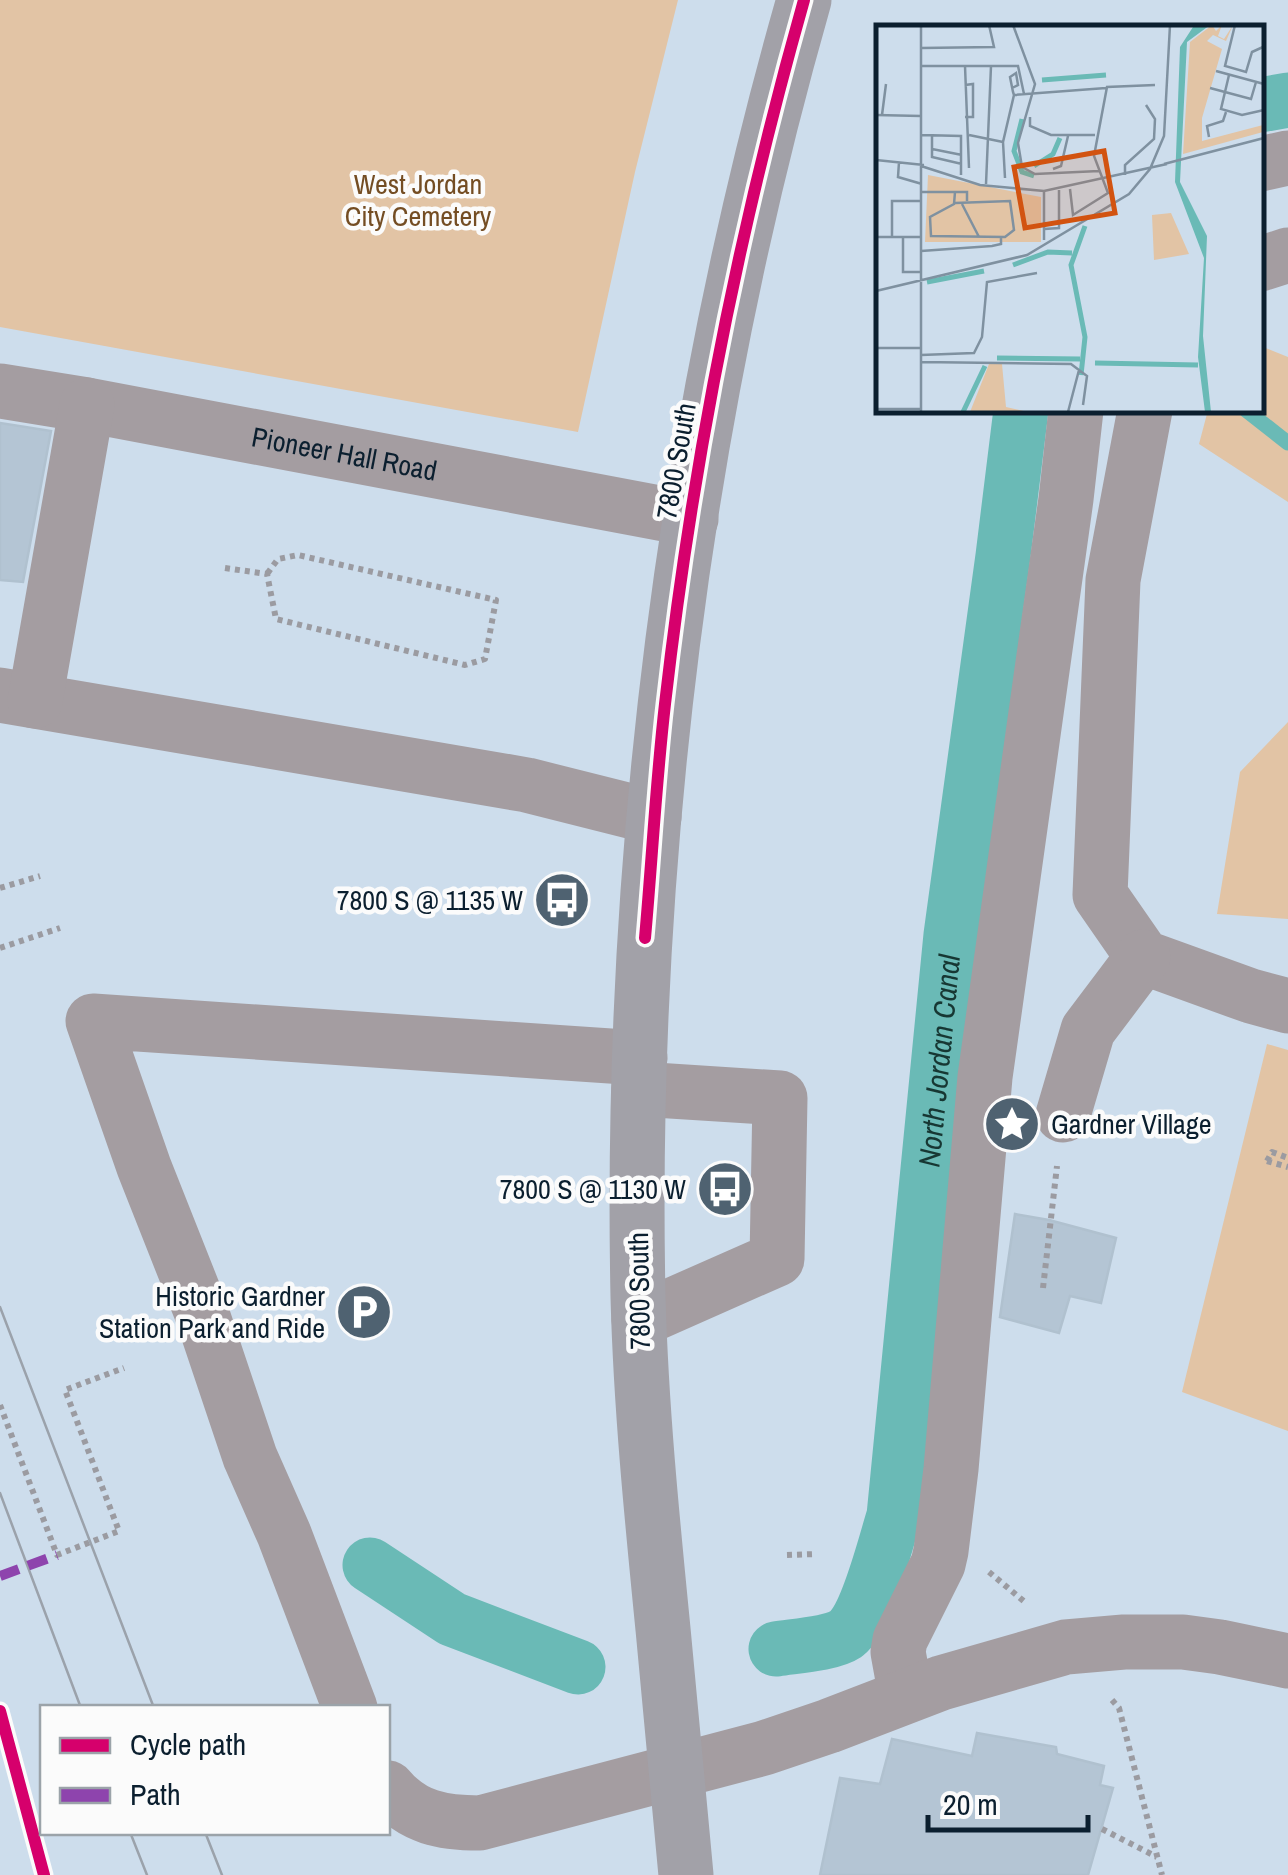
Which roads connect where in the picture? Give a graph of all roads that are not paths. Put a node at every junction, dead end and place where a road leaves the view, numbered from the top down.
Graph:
1 (804, 0) edge
2 (1288, 158) edge
3 (1263, 163) edge
4 (1288, 255) edge
5 (1263, 263) edge
6 (0, 391) edge
7 (87, 405) junction
8 (1076, 412) edge
9 (1145, 412) edge
10 (690, 519) junction
11 (18, 698) edge
12 (654, 818) junction
13 (1143, 957) junction
14 (1288, 1006) edge
15 (640, 1074) junction
16 (1063, 1115) road end
17 (639, 1320) junction
18 (1288, 1661) edge
19 (906, 1696) junction
20 (349, 1705) edge
21 (677, 1771) junction
22 (390, 1791) edge
23 (686, 1875) edge

1 - 10 main road, 7800 South
2 - 3 lane
4 - 5 lane
6 - 7 lane, Pioneer Hall Road
7 - 10 lane, Pioneer Hall Road
7 - 11 lane
8 - 19 lane
9 - 13 lane
10 - 12 main road, 7800 South
11 - 12 lane
12 - 15 main road, 7800 South
13 - 14 lane
13 - 16 lane
15 - 17 main road, 7800 South
15 - 17 lane
15 - 20 lane
17 - 21 main road, 7800 South
18 - 19 lane
19 - 21 lane
21 - 22 lane
21 - 23 main road, 7800 South

